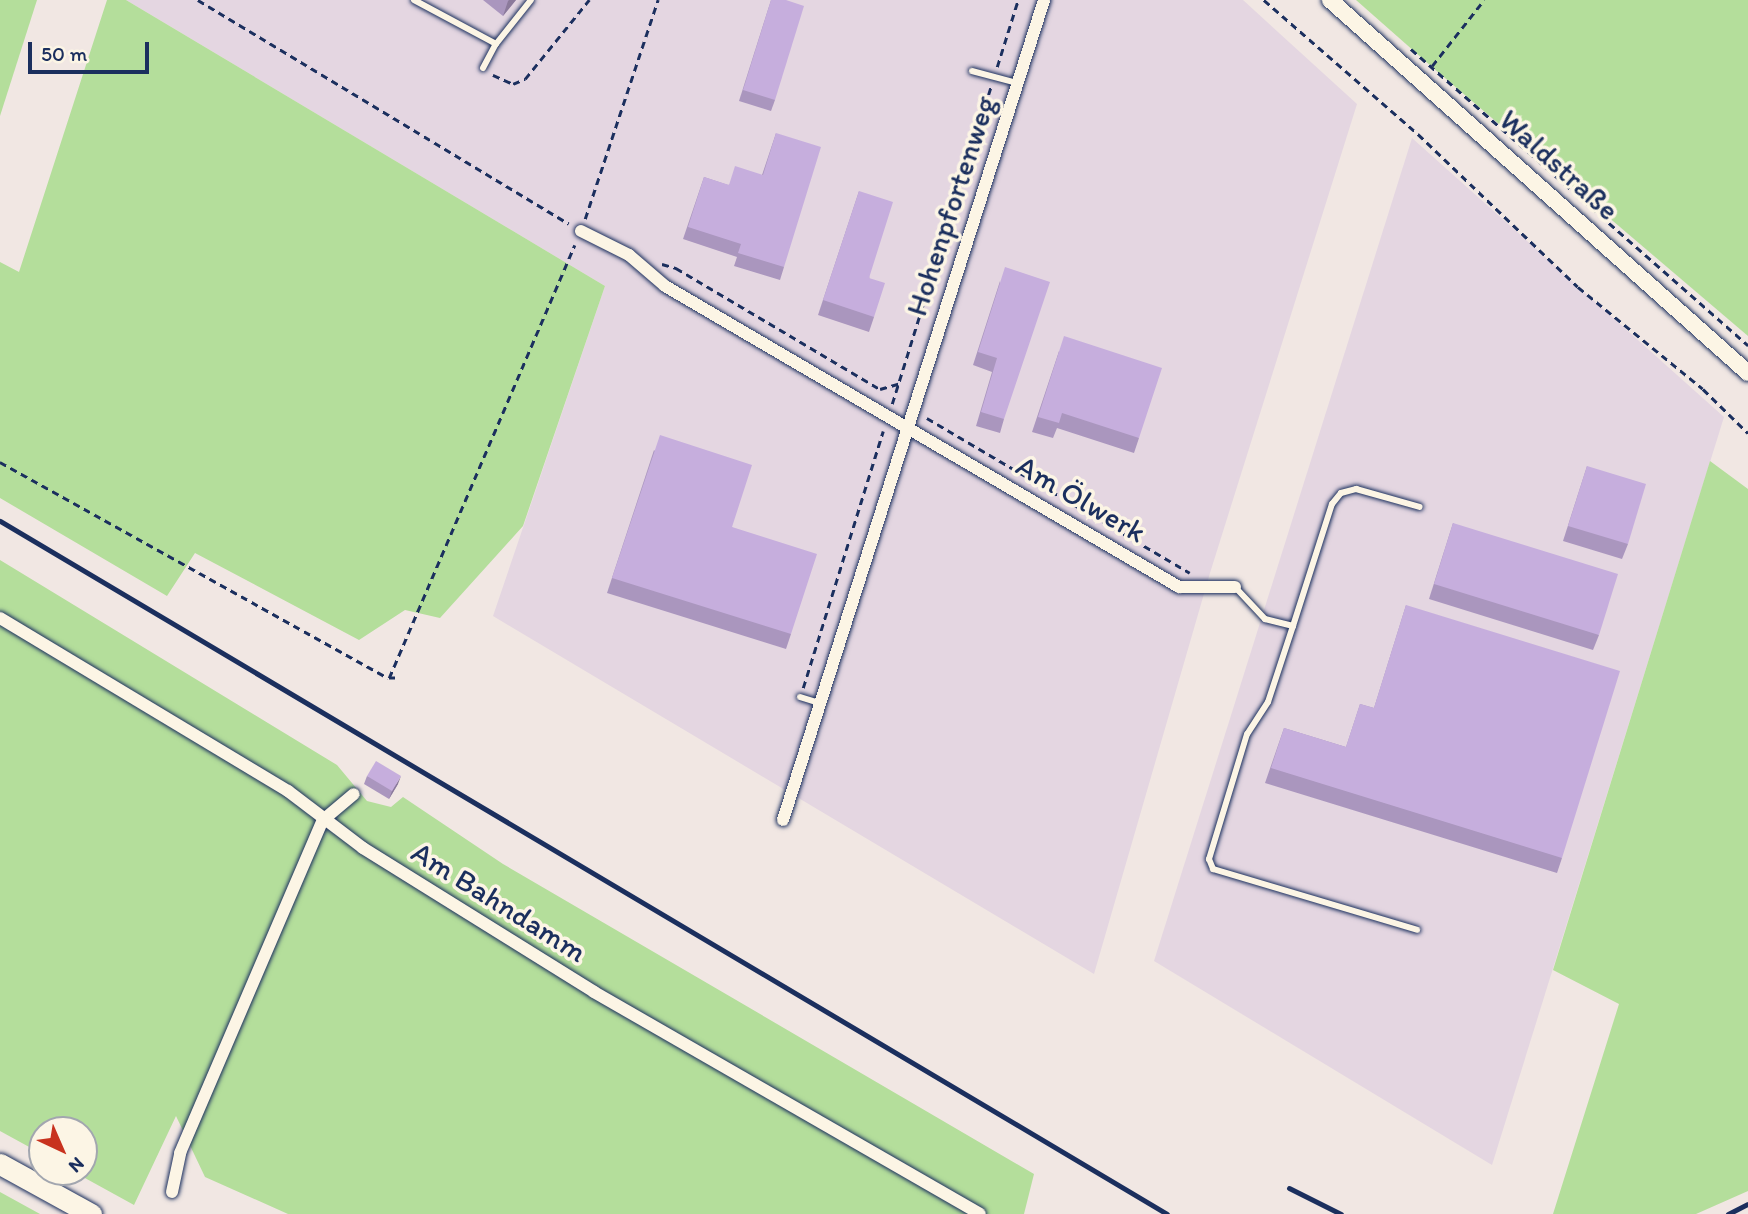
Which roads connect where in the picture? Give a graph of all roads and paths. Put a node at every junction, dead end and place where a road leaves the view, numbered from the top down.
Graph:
1 (198, 0) edge
2 (414, 0) edge
3 (531, 0) edge
4 (589, 0) edge
5 (658, 0) edge
6 (1018, 0) edge
7 (1044, 0) edge
8 (1264, 0) edge
9 (1330, 0) edge
10 (1484, 0) edge
11 (1403, 42) dead end
12 (496, 44) junction
13 (1432, 67) junction
14 (483, 68) joint
15 (972, 71) dead end
16 (994, 77) junction
17 (1017, 83) junction
18 (581, 231) junction
19 (629, 255) junction
20 (1748, 345) edge
21 (1748, 373) edge
22 (898, 384) junction
23 (914, 410) junction
24 (888, 417) junction
25 (907, 428) junction
26 (1748, 433) edge
27 (0, 462) edge
28 (1420, 508) dead end
29 (1201, 576) dead end
30 (1235, 587) joint
31 (0, 618) edge
32 (1293, 626) junction
33 (388, 678) junction
34 (395, 678) dead end
35 (800, 696) joint
36 (820, 703) junction
37 (354, 794) dead end
38 (323, 820) junction
39 (783, 820) dead end
40 (1417, 930) dead end
41 (0, 1164) edge
42 (172, 1192) dead end
43 (91, 1214) edge
44 (980, 1214) edge

1 - 18 path
2 - 12 lane
3 - 12 lane
4 - 14 path
5 - 18 path
6 - 16 path
7 - 17 street, Hohenpfortenweg
8 - 26 path
9 - 21 street, Waldstraße
10 - 13 path
11 - 13 path
12 - 14 lane
13 - 20 path
15 - 16 lane
16 - 17 lane
16 - 22 path
17 - 23 street, Hohenpfortenweg
18 - 19 street
18 - 33 path
19 - 22 path
19 - 24 street
22 - 23 path
23 - 25 street, Hohenpfortenweg
23 - 29 path
24 - 25 street
24 - 35 path
25 - 30 street, Am Ölwerk
25 - 36 street, Hohenpfortenweg
27 - 33 path
28 - 32 lane
30 - 32 lane
31 - 38 street, Am Bahndamm
32 - 40 lane
33 - 34 path
35 - 36 lane
36 - 39 street, Hohenpfortenweg
37 - 38 street
38 - 42 street
38 - 44 street, Am Bahndamm
41 - 43 main road

